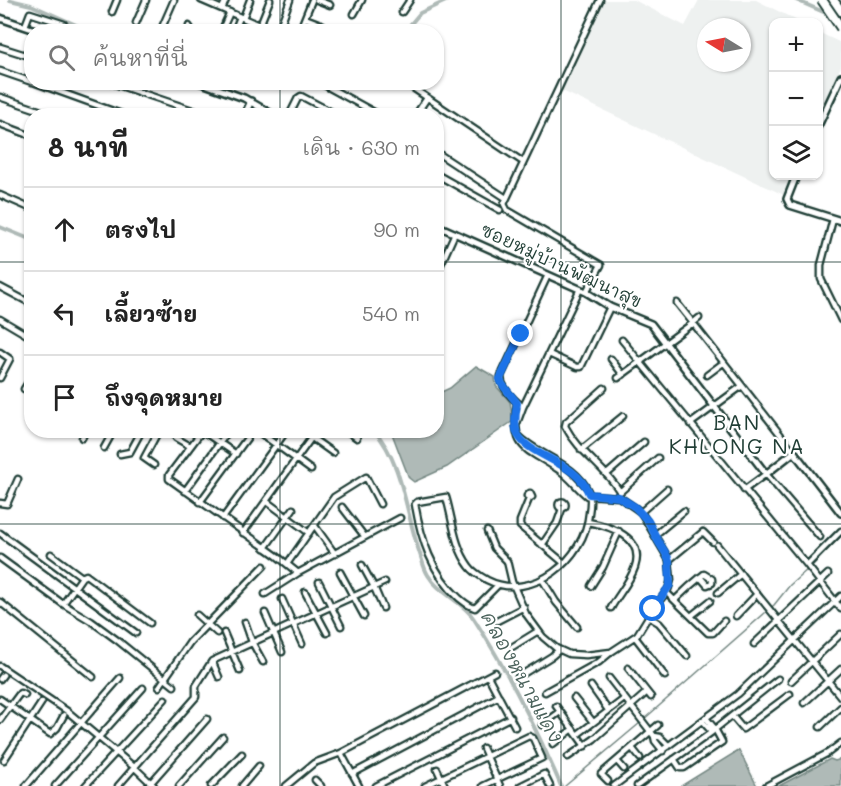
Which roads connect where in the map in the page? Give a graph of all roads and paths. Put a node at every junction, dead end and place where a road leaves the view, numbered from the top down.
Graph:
1 (117, 0) edge
2 (146, 0) edge
3 (174, 0) edge
4 (202, 0) edge
5 (226, 0) edge
6 (250, 0) edge
7 (270, 0) edge
8 (290, 0) edge
9 (312, 0) edge
10 (316, 0) edge
11 (362, 0) edge
12 (410, 0) edge
13 (600, 0) edge
14 (833, 0) edge
15 (821, 1) edge
16 (330, 5) dead end
17 (222, 9) junction
18 (841, 11) edge
19 (112, 12) dead end
20 (230, 12) junction
21 (402, 12) dead end
22 (354, 14) dead end
23 (242, 17) junction
24 (0, 18) edge
25 (305, 18) junction
26 (136, 23) dead end
27 (26, 24) edge
28 (63, 24) edge
29 (164, 24) edge
30 (225, 24) edge
31 (238, 24) edge
32 (257, 24) edge
33 (259, 24) edge
34 (280, 24) edge
35 (302, 24) edge
36 (320, 24) edge
37 (24, 26) edge
38 (841, 28) edge
39 (0, 47) edge
40 (24, 54) edge
41 (0, 71) edge
42 (841, 77) edge
43 (24, 79) edge
44 (54, 90) edge
45 (133, 90) edge
46 (221, 90) edge
47 (334, 90) edge
48 (415, 90) edge
49 (0, 97) edge
50 (427, 99) junction
51 (251, 101) junction
52 (32, 108) edge
53 (105, 108) edge
54 (186, 108) edge
55 (248, 108) edge
56 (262, 108) edge
57 (293, 108) edge
58 (324, 108) edge
59 (366, 108) edge
60 (421, 108) edge
61 (441, 108) edge
62 (444, 110) edge
63 (823, 117) edge
64 (0, 124) edge
65 (24, 133) edge
66 (444, 157) edge
67 (523, 162) junction
68 (444, 178) edge
69 (794, 180) edge
70 (0, 195) edge
71 (506, 198) junction
72 (24, 206) edge
73 (500, 210) dead end
74 (833, 219) junction
75 (841, 221) edge
76 (444, 228) edge
77 (455, 233) junction
78 (444, 257) edge
79 (548, 275) junction
80 (0, 287) edge
81 (580, 289) junction
82 (586, 292) junction
83 (24, 300) edge
84 (677, 303) dead end
85 (610, 307) junction
86 (699, 318) dead end
87 (0, 319) edge
88 (841, 320) edge
89 (693, 323) junction
90 (24, 333) edge
91 (622, 340) dead end
92 (667, 343) junction
93 (0, 352) edge
94 (549, 354) junction
95 (611, 359) dead end
96 (639, 362) junction
97 (723, 363) junction
98 (707, 375) dead end
99 (0, 378) edge
100 (742, 386) junction
101 (604, 388) dead end
102 (517, 403) junction
103 (715, 406) junction
104 (523, 407) junction
105 (623, 416) dead end
106 (690, 424) junction
107 (516, 426) junction
108 (110, 438) edge
109 (138, 438) edge
110 (155, 438) edge
111 (176, 438) dead end
112 (196, 438) edge
113 (212, 438) edge
114 (223, 438) edge
115 (248, 438) edge
116 (266, 438) edge
117 (282, 438) edge
118 (312, 438) joint
119 (645, 442) dead end
120 (220, 443) junction
121 (277, 445) junction
122 (190, 446) junction
123 (105, 448) dead end
124 (581, 450) junction
125 (794, 452) junction
126 (236, 453) junction
127 (333, 453) dead end
128 (120, 454) dead end
129 (658, 458) dead end
130 (296, 459) junction
131 (154, 465) dead end
132 (311, 470) dead end
133 (607, 474) junction
134 (766, 474) junction
135 (18, 479) dead end
136 (667, 489) dead end
137 (744, 490) junction
138 (185, 491) junction
139 (619, 495) junction
140 (588, 496) junction
141 (529, 499) dead end
142 (266, 501) junction
143 (200, 502) junction
144 (0, 503) edge
145 (380, 504) dead end
146 (342, 507) dead end
147 (293, 508) dead end
148 (562, 509) dead end
149 (684, 511) dead end
150 (641, 512) junction
151 (841, 513) edge
152 (287, 517) junction
153 (223, 518) junction
154 (400, 518) dead end
155 (588, 522) junction
156 (315, 526) junction
157 (487, 531) dead end
158 (619, 531) junction
159 (841, 531) edge
160 (0, 533) edge
161 (243, 533) junction
162 (309, 533) junction
163 (655, 535) junction
164 (365, 537) junction
165 (820, 537) dead end
166 (542, 545) junction
167 (265, 548) junction
168 (51, 554) dead end
169 (336, 554) junction
170 (0, 558) edge
171 (58, 559) junction
172 (669, 560) junction
173 (564, 563) junction
174 (287, 564) junction
175 (362, 565) dead end
176 (264, 566) dead end
177 (809, 567) junction
178 (50, 570) junction
179 (340, 572) dead end
180 (298, 573) junction
181 (741, 574) junction
182 (828, 574) dead end
183 (82, 577) junction
184 (700, 577) dead end
185 (542, 579) junction
186 (820, 581) junction
187 (319, 582) dead end
188 (385, 582) dead end
189 (498, 585) junction
190 (514, 586) junction
191 (591, 586) dead end
192 (374, 587) junction
193 (74, 588) junction
194 (305, 592) dead end
195 (666, 592) junction
196 (718, 593) dead end
197 (265, 594) dead end
198 (757, 594) junction
199 (354, 596) junction
200 (841, 596) edge
201 (282, 599) dead end
202 (675, 600) junction
203 (710, 601) dead end
204 (835, 601) junction
205 (0, 602) edge
206 (63, 604) junction
207 (331, 606) junction
208 (524, 607) junction
209 (383, 608) dead end
210 (611, 608) dead end
211 (841, 609) edge
212 (317, 612) junction
213 (265, 613) dead end
214 (197, 615) dead end
215 (364, 616) dead end
216 (691, 616) junction
217 (736, 616) dead end
218 (649, 617) junction
219 (779, 619) junction
220 (498, 621) dead end
221 (724, 621) dead end
222 (245, 622) dead end
223 (150, 623) dead end
224 (207, 623) junction
225 (292, 624) junction
226 (341, 626) dead end
227 (577, 627) dead end
228 (538, 631) junction
229 (273, 632) junction
230 (136, 633) dead end
231 (217, 633) dead end
232 (224, 633) dead end
233 (327, 633) dead end
234 (841, 633) edge
235 (635, 636) junction
236 (796, 640) junction
237 (252, 642) junction
238 (302, 644) dead end
239 (754, 644) dead end
240 (512, 647) dead end
241 (559, 650) junction
242 (232, 651) junction
243 (282, 651) dead end
244 (612, 652) junction
245 (687, 656) dead end
246 (212, 661) junction
247 (812, 661) junction
248 (263, 662) dead end
249 (0, 666) edge
250 (628, 668) dead end
251 (841, 669) edge
252 (240, 671) dead end
253 (495, 672) dead end
254 (488, 676) junction
255 (665, 676) dead end
256 (93, 677) dead end
257 (518, 677) dead end
258 (120, 678) dead end
259 (219, 678) dead end
260 (609, 678) dead end
261 (778, 679) dead end
262 (164, 680) junction
263 (791, 681) dead end
264 (828, 681) junction
265 (174, 686) dead end
266 (591, 686) dead end
267 (142, 687) dead end
268 (159, 687) dead end
269 (545, 692) dead end
270 (23, 693) dead end
271 (790, 694) dead end
272 (499, 696) junction
273 (841, 697) edge
274 (574, 698) dead end
275 (0, 699) edge
276 (165, 699) dead end
277 (624, 699) junction
278 (42, 702) dead end
279 (804, 703) dead end
280 (9, 706) junction
281 (556, 706) dead end
282 (631, 707) junction
283 (841, 707) edge
284 (608, 711) junction
285 (560, 712) junction
286 (64, 715) dead end
287 (732, 716) junction
288 (511, 717) junction
289 (207, 719) dead end
290 (704, 719) junction
291 (0, 720) edge
292 (30, 721) junction
293 (593, 722) junction
294 (82, 724) junction
295 (542, 725) dead end
296 (657, 725) dead end
297 (515, 727) dead end
298 (820, 727) dead end
299 (573, 729) junction
300 (713, 731) junction
301 (653, 734) junction
302 (577, 735) junction
303 (99, 737) junction
304 (223, 737) dead end
305 (841, 743) edge
306 (553, 744) dead end
307 (585, 746) junction
308 (669, 746) junction
309 (483, 748) dead end
310 (632, 748) junction
311 (663, 751) junction
312 (117, 752) junction
313 (341, 753) junction
314 (242, 754) dead end
315 (486, 756) junction
316 (568, 757) dead end
317 (640, 758) dead end
318 (674, 759) junction
319 (4, 760) dead end
320 (617, 761) junction
321 (259, 766) dead end
322 (135, 767) junction
323 (437, 769) dead end
324 (624, 769) dead end
325 (352, 774) junction
326 (441, 778) junction
327 (497, 779) junction
328 (315, 780) dead end
329 (608, 781) dead end
330 (151, 785) edge
331 (26, 786) edge
332 (55, 786) edge
333 (86, 786) edge
334 (118, 786) edge
335 (180, 786) edge
336 (212, 786) edge
337 (242, 786) edge
338 (286, 786) edge
339 (321, 786) edge
340 (359, 786) edge
341 (376, 786) edge
342 (425, 786) edge
343 (445, 786) edge
344 (483, 786) edge
345 (500, 786) edge
346 (520, 786) edge
347 (550, 786) edge
348 (614, 786) edge
349 (637, 786) edge
350 (766, 786) edge

1 - 19 street
2 - 26 street
3 - 29 street
4 - 17 street
5 - 17 street
6 - 23 street
7 - 33 street
8 - 34 street
9 - 25 street
10 - 16 street
11 - 22 street
12 - 21 street
13 - 67 street
14 - 18 highway
15 - 38 highway, bridge
17 - 20 street
20 - 23 street
20 - 30 street
23 - 31 street
23 - 32 street
24 - 37 street
25 - 35 street
25 - 36 street
27 - 28 street
39 - 40 street
41 - 43 street
42 - 63 street
44 - 53 street
45 - 54 street
46 - 51 street
47 - 59 street
48 - 50 street
49 - 52 street
50 - 60 street
50 - 61 street
51 - 55 street
51 - 56 street
57 - 58 street
62 - 67 street
64 - 65 street
66 - 71 street
67 - 71 street
68 - 73 street
69 - 74 street
70 - 72 street
71 - 82 street
74 - 75 street
74 - 88 street
76 - 77 street, ซอยหมู่บ้านพัฒนาสุข
77 - 78 street
77 - 79 street, ซอยหมู่บ้านพัฒนาสุข
79 - 81 street, ซอยหมู่บ้านพัฒนาสุข
79 - 102 street
80 - 83 street
81 - 82 street, ซอยหมู่บ้านพัฒนาสุข
81 - 94 street
82 - 85 street, ซอยหมู่บ้านพัฒนาสุข
84 - 89 street
85 - 92 street, ซอยหมู่บ้านพัฒนาสุข
85 - 94 street
86 - 89 street
87 - 90 street
89 - 92 street
89 - 97 street
91 - 96 street
92 - 96 street
92 - 103 street, ซอยหมู่บ้านพัฒนาสุข
93 - 99 street
94 - 104 street
95 - 96 street
96 - 106 street
97 - 98 street
97 - 100 street
100 - 103 street
100 - 125 street
101 - 124 street
102 - 104 street
102 - 107 street
103 - 106 street
103 - 134 street, ซอยหมู่บ้านพัฒนาสุข
104 - 107 street
105 - 124 street
106 - 137 street
107 - 140 street
108 - 123 street
109 - 128 street
110 - 131 street
111 - 122 street
112 - 122 street
113 - 120 street
114 - 120 street
115 - 126 street
116 - 121 street
117 - 121 street
118 - 127 street
118 - 130 street
119 - 133 street
120 - 126 street
120 - 138 street
121 - 130 street
121 - 153 street
122 - 138 street
124 - 133 street
125 - 134 street
125 - 151 street
126 - 143 street
129 - 139 street
130 - 132 street
130 - 142 street
133 - 139 street
134 - 137 street
134 - 165 street
135 - 144 street
136 - 150 street
137 - 177 street
138 - 143 street
139 - 140 street
139 - 150 street
140 - 155 street
141 - 166 street
142 - 152 street
142 - 161 street
143 - 153 street
145 - 156 street
146 - 164 street
147 - 152 street
148 - 166 street
149 - 163 street
150 - 163 street
152 - 162 street
152 - 167 street
153 - 161 street
154 - 164 street
155 - 158 street
155 - 173 street
156 - 162 street
156 - 169 street
157 - 190 street
158 - 191 street
158 - 210 street
159 - 177 street
160 - 178 street
161 - 167 street
162 - 174 street
163 - 172 street
164 - 169 street
166 - 173 street
167 - 174 street
168 - 171 street
169 - 180 street
170 - 206 street
171 - 178 street
171 - 183 street
172 - 181 street
172 - 195 street
173 - 185 street
174 - 180 street
175 - 192 street
176 - 224 street
177 - 186 street
178 - 193 street
179 - 199 street
180 - 197 street
181 - 196 street
181 - 198 street
182 - 186 street
183 - 193 street
183 - 223 street
184 - 202 street
185 - 190 street
185 - 227 street
186 - 204 street
186 - 219 street
187 - 207 street
188 - 192 street
189 - 189 street
189 - 190 street
190 - 208 street
192 - 199 street
192 - 209 street
193 - 206 street
193 - 230 street
194 - 212 street
195 - 202 street
195 - 218 street
198 - 217 street
198 - 219 street
199 - 207 street
199 - 215 street
200 - 204 street
201 - 225 street
202 - 216 street
203 - 216 street
204 - 211 street
204 - 236 street
205 - 256 street
206 - 262 street
207 - 212 street
207 - 226 street
208 - 220 street
208 - 228 street
212 - 225 street
212 - 233 street
213 - 229 street
214 - 224 street
216 - 221 street
218 - 235 street
218 - 245 street
219 - 236 street
219 - 239 street
222 - 237 street
224 - 231 street
224 - 262 street
225 - 229 street
225 - 238 street
228 - 240 street
228 - 241 street
229 - 237 street
229 - 243 street
232 - 242 street
234 - 247 street
235 - 244 street
235 - 255 street
236 - 247 street
236 - 290 street
237 - 242 street
237 - 248 street
241 - 244 street
241 - 257 street
242 - 246 street
242 - 252 street
244 - 269 street
246 - 259 street
246 - 322 street
247 - 263 street
247 - 264 street
249 - 294 street
250 - 282 street
251 - 264 street
253 - 254 street
254 - 272 street
254 - 313 street
258 - 294 street
260 - 277 street
261 - 287 street
262 - 265 street
262 - 268 street
264 - 273 street
264 - 279 street
266 - 284 street
267 - 303 street
270 - 280 street
271 - 287 street
272 - 288 street
272 - 325 street
274 - 293 street
275 - 280 street
276 - 312 street
277 - 282 street
277 - 284 street
278 - 292 street
280 - 291 street
280 - 292 street
281 - 285 street
282 - 301 street
282 - 307 street
283 - 298 street
284 - 293 street
285 - 295 street
285 - 299 street
286 - 292 street
287 - 300 street
288 - 297 street
288 - 341 street
289 - 330 street
290 - 300 street
290 - 308 street
292 - 319 street
293 - 302 street
294 - 303 street
294 - 331 street
296 - 301 street
299 - 302 street
299 - 306 street
300 - 318 street
300 - 318 street
301 - 308 street
301 - 310 street
301 - 311 street
302 - 307 street
303 - 312 street
303 - 332 street
304 - 335 street
305 - 350 street
307 - 316 street
308 - 311 street
309 - 315 street
310 - 317 street
310 - 320 street
311 - 348 street
312 - 322 street
312 - 333 street
313 - 325 street
313 - 338 street
314 - 336 street
315 - 326 street
315 - 327 street
315 - 327 street
318 - 349 street
320 - 324 street
320 - 329 street
321 - 337 street
322 - 330 street
322 - 334 street
323 - 326 street
325 - 340 street
326 - 342 street
326 - 343 street
327 - 344 street
327 - 345 street
328 - 339 street
346 - 347 street

